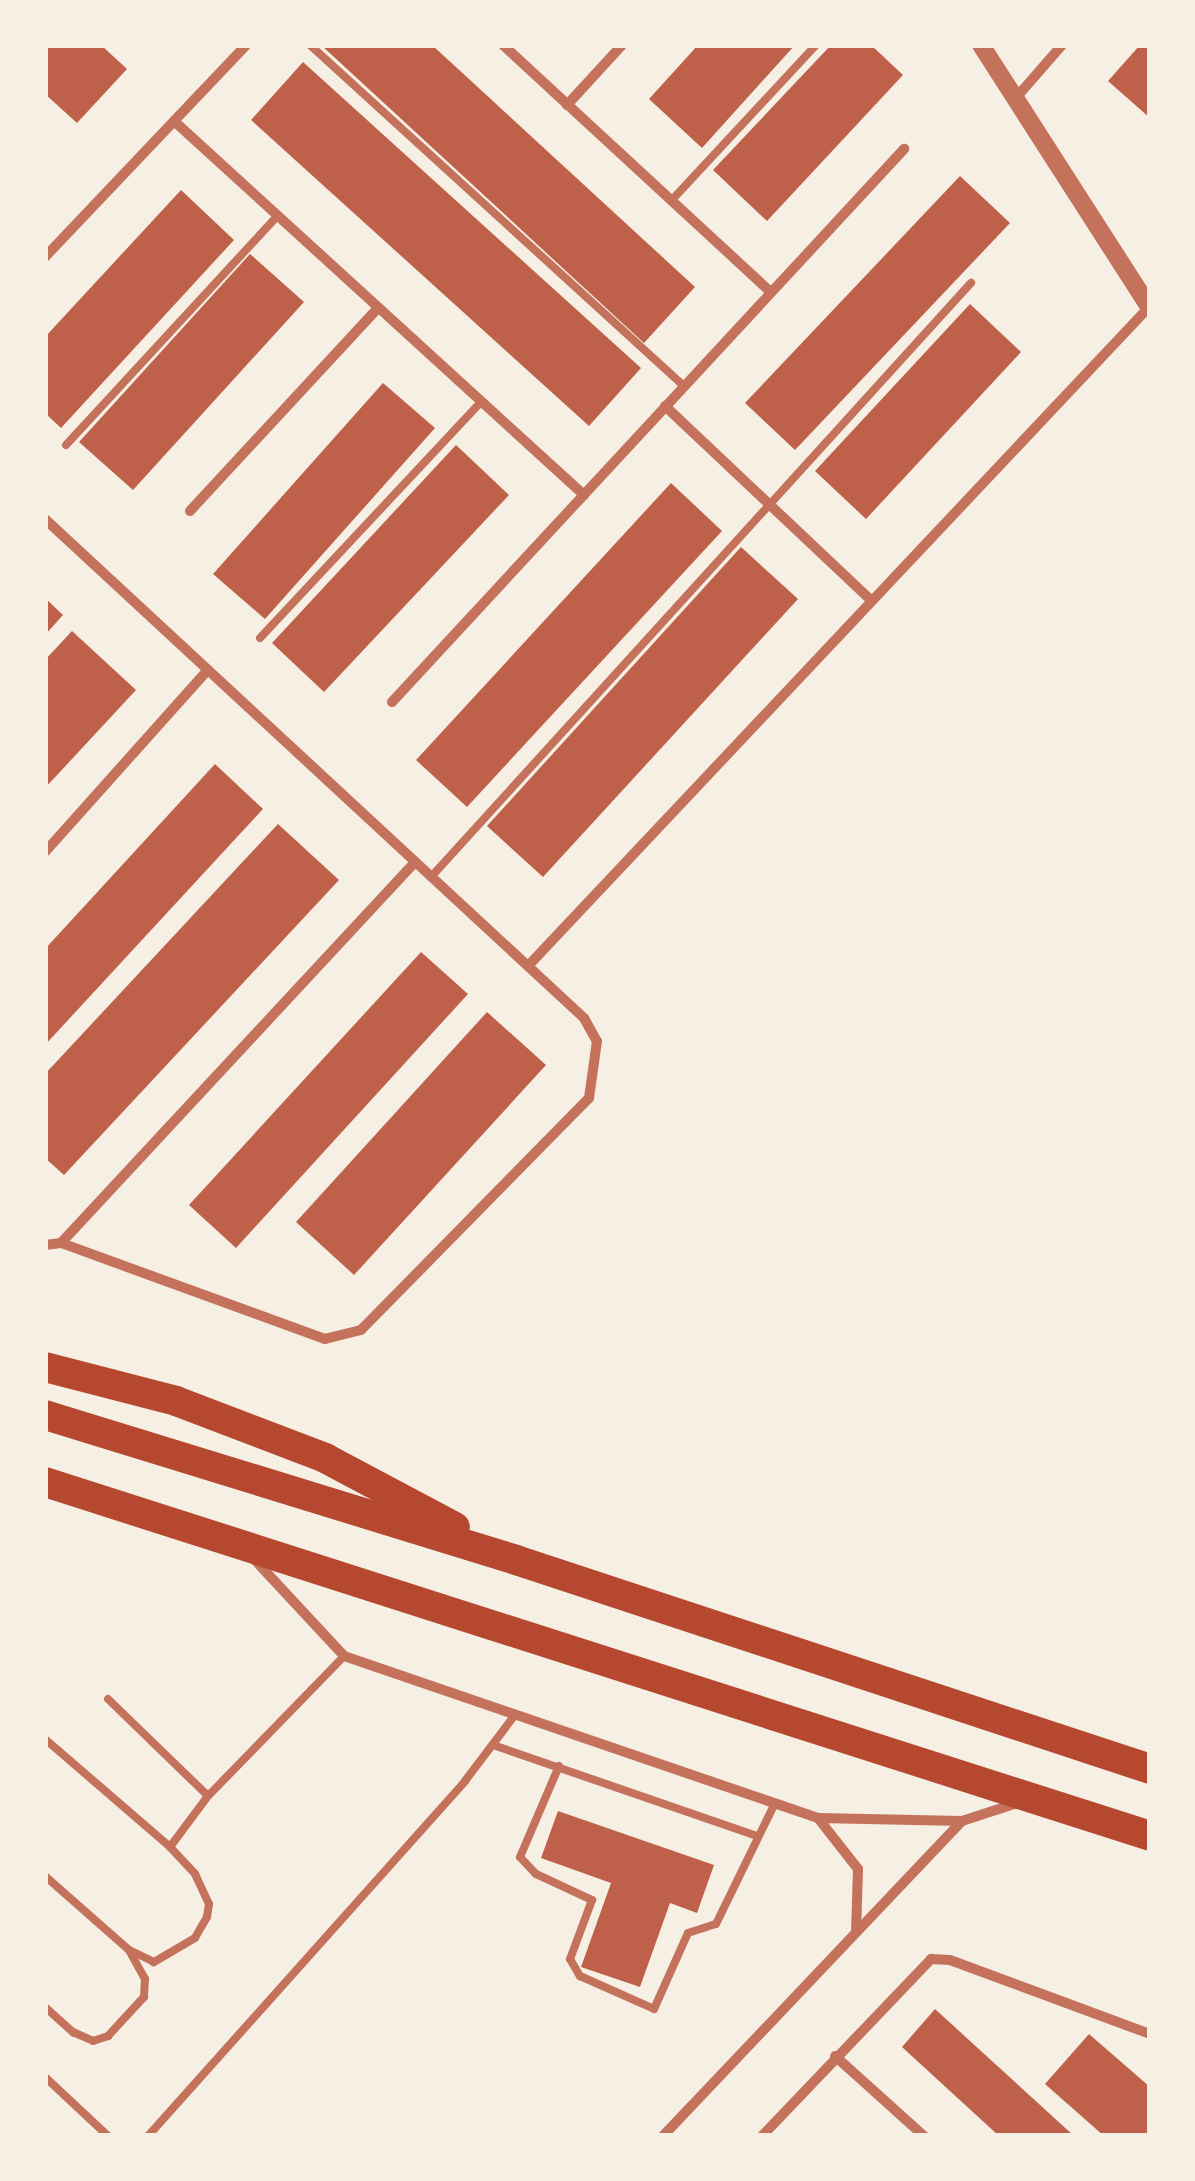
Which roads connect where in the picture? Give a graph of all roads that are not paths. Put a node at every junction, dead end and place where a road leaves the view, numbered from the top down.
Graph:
1 (246, 45) edge
2 (310, 45) edge
3 (503, 45) edge
4 (622, 45) edge
5 (816, 45) edge
6 (982, 45) edge
7 (1062, 45) edge
8 (1014, 99) junction
9 (567, 104) junction
10 (174, 121) junction
11 (904, 149) dead end
12 (671, 201) junction
13 (277, 216) junction
14 (45, 257) edge
15 (971, 283) dead end
16 (771, 292) junction
17 (1150, 307) edge
18 (378, 308) junction
19 (684, 386) junction
20 (481, 402) junction
21 (665, 406) junction
22 (66, 444) dead end
23 (584, 494) junction
24 (773, 506) junction
25 (190, 511) dead end
26 (45, 520) edge
27 (872, 601) junction
28 (260, 638) dead end
29 (208, 670) junction
30 (392, 702) dead end
31 (45, 852) edge
32 (415, 862) junction
33 (432, 876) junction
34 (528, 966) junction
35 (61, 1243) junction
36 (45, 1245) edge
37 (45, 1368) edge
38 (45, 1415) edge
39 (45, 1482) edge
40 (234, 1538) junction
41 (516, 1560) junction
42 (344, 1656) junction
43 (108, 1698) dead end
44 (515, 1715) junction
45 (45, 1739) edge
46 (493, 1745) junction
47 (559, 1766) junction
48 (1150, 1769) edge
49 (208, 1796) junction
50 (1035, 1797) junction
51 (775, 1803) junction
52 (818, 1818) junction
53 (962, 1821) junction
54 (758, 1836) junction
55 (1150, 1836) edge
56 (170, 1847) junction
57 (45, 1876) edge
58 (856, 1933) junction
59 (129, 1950) junction
60 (45, 2007) edge
61 (1150, 2034) edge
62 (835, 2056) junction
63 (45, 2077) edge
64 (108, 2136) edge
65 (148, 2136) edge
66 (663, 2136) edge
67 (762, 2136) edge
68 (924, 2136) edge

1 - 10 street
2 - 19 lane
3 - 9 street
4 - 9 street
5 - 12 lane
6 - 8 street
7 - 8 street
8 - 17 street
9 - 12 street
10 - 13 street
10 - 14 street
11 - 16 street
12 - 16 street
13 - 18 street
13 - 22 lane
15 - 24 lane
16 - 19 street
17 - 27 street
18 - 20 street
18 - 25 street
19 - 21 street
20 - 23 street
20 - 28 lane
21 - 23 street
21 - 24 street
23 - 30 street
24 - 27 street
24 - 33 lane
26 - 29 street
27 - 34 street
29 - 31 street
29 - 32 street
32 - 33 street
32 - 35 street
33 - 34 street
34 - 35 street
35 - 36 street
37 - 41 highway
38 - 41 highway
39 - 40 highway
40 - 42 street
40 - 50 highway
41 - 48 highway
42 - 44 street
42 - 49 lane
43 - 49 lane
44 - 46 lane
44 - 51 street
45 - 56 lane
46 - 47 lane
46 - 65 lane
47 - 54 lane
47 - 54 lane
49 - 56 lane
50 - 53 street
50 - 55 highway
51 - 52 street
51 - 54 lane
52 - 53 street
52 - 58 street
53 - 58 street
56 - 59 lane
57 - 59 lane
58 - 66 street
59 - 60 lane
61 - 62 street
62 - 67 street
62 - 68 street
63 - 64 lane

